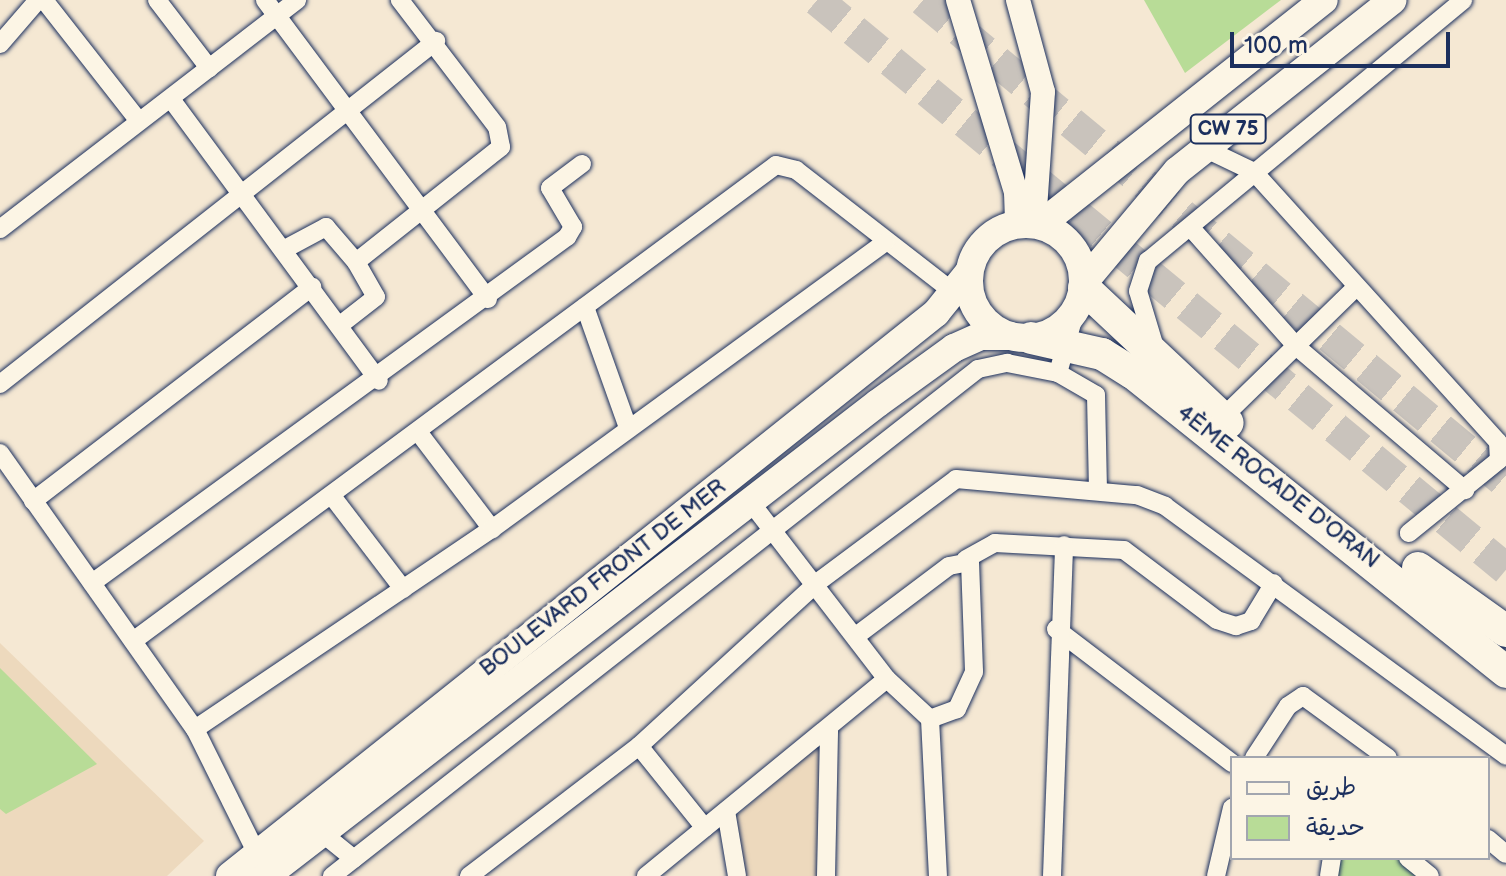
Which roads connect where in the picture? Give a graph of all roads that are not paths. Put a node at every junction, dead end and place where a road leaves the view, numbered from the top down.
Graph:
1 (38, 0) edge
2 (44, 0) edge
3 (157, 0) edge
4 (265, 0) edge
5 (297, 0) edge
6 (400, 0) edge
7 (958, 0) edge
8 (1018, 0) edge
9 (1324, 0) edge
10 (1393, 0) edge
11 (1463, 0) edge
12 (277, 16) junction
13 (436, 41) junction
14 (0, 44) edge
15 (209, 68) junction
16 (171, 99) junction
17 (345, 109) junction
18 (139, 121) junction
19 (1204, 148) junction
20 (582, 164) dead end
21 (1254, 172) junction
22 (241, 190) junction
23 (421, 211) junction
24 (1030, 224) junction
25 (1191, 228) junction
26 (0, 229) edge
27 (885, 242) junction
28 (283, 250) junction
29 (356, 262) junction
30 (963, 283) junction
31 (312, 287) junction
32 (1355, 288) junction
33 (1082, 293) junction
34 (488, 299) junction
35 (585, 307) junction
36 (340, 325) junction
37 (1021, 337) junction
38 (1066, 342) junction
39 (1297, 347) junction
40 (1164, 365) junction
41 (1058, 373) junction
42 (379, 381) junction
43 (0, 384) edge
44 (1222, 418) junction
45 (628, 428) junction
46 (419, 433) junction
47 (0, 453) edge
48 (1098, 490) junction
49 (1465, 490) junction
50 (332, 496) junction
51 (749, 500) junction
52 (33, 501) junction
53 (492, 529) junction
54 (773, 529) junction
55 (1409, 533) dead end
56 (1064, 545) junction
57 (966, 559) junction
58 (818, 582) junction
59 (92, 583) junction
60 (1274, 583) junction
61 (403, 589) junction
62 (1056, 629) junction
63 (1506, 631) edge
64 (856, 636) junction
65 (133, 641) junction
66 (1506, 672) edge
67 (887, 679) junction
68 (930, 719) junction
69 (829, 728) junction
70 (195, 729) junction
71 (639, 746) junction
72 (1255, 756) edge
73 (1385, 756) edge
74 (1506, 756) edge
75 (1230, 761) edge
76 (726, 811) junction
77 (1230, 816) edge
78 (705, 828) junction
79 (322, 833) junction
80 (1490, 841) edge
81 (1506, 854) edge
82 (354, 859) junction
83 (1410, 860) edge
84 (262, 865) edge
85 (230, 876) edge
86 (332, 876) edge
87 (470, 876) edge
88 (646, 876) edge
89 (737, 876) edge
90 (826, 876) edge
91 (938, 876) edge
92 (1052, 876) edge
93 (1216, 876) edge
94 (1430, 876) edge

1 - 14 street
2 - 18 street
3 - 15 street
4 - 12 street
5 - 12 street
6 - 13 street
7 - 24 main road
8 - 24 main road
9 - 24 main road
10 - 19 main road, CW 75
11 - 21 street
12 - 15 street
12 - 17 street
13 - 17 street
13 - 23 street
15 - 16 street
16 - 18 street
16 - 22 street
17 - 22 street
17 - 23 street
18 - 26 street
19 - 21 street
19 - 33 main road, CW 75
20 - 34 street
21 - 25 street
21 - 32 street
22 - 28 street
22 - 43 street
23 - 29 street
23 - 34 street
24 - 30 main road
24 - 33 main road
25 - 39 street
25 - 40 street
27 - 30 street
27 - 35 street
27 - 45 street
28 - 29 street
28 - 31 street
29 - 36 street
30 - 37 main road
30 - 84 main road, BOULEVARD FRONT DE MER
31 - 36 street
31 - 52 street
32 - 39 street
32 - 49 street
33 - 37 main road
33 - 38 street
33 - 40 highway, 4ÈME ROCADE D'ORAN
34 - 42 street
35 - 45 street
35 - 46 street
36 - 42 street
37 - 38 highway, 4ÈME ROCADE D'ORAN
37 - 51 main road
38 - 41 street
38 - 66 highway, 4ÈME ROCADE D'ORAN
39 - 44 street
39 - 49 street
40 - 44 highway, 4ÈME ROCADE D'ORAN
41 - 48 street
41 - 54 street
42 - 59 street
44 - 63 highway, 4ÈME ROCADE D'ORAN
45 - 53 street
46 - 50 street
46 - 53 street
47 - 52 street
48 - 58 street
48 - 60 street
49 - 55 street
50 - 61 street
50 - 65 street
51 - 54 street
51 - 79 main road
52 - 59 street
53 - 61 street
54 - 58 street
54 - 82 street
56 - 57 street
56 - 60 street
56 - 62 street
57 - 64 street
57 - 68 street
58 - 64 street
58 - 71 street
59 - 65 street
60 - 74 street
61 - 70 street
62 - 75 street
62 - 92 street
64 - 67 street
65 - 70 street
67 - 68 street
67 - 69 street
68 - 91 street
69 - 76 street
69 - 90 street
70 - 84 street
71 - 78 street
71 - 87 street
72 - 73 street
76 - 78 street
76 - 89 street
77 - 93 street
78 - 88 street
79 - 82 street
79 - 84 main road
80 - 81 street
82 - 86 street
83 - 94 street
84 - 85 main road, BOULEVARD FRONT DE MER

